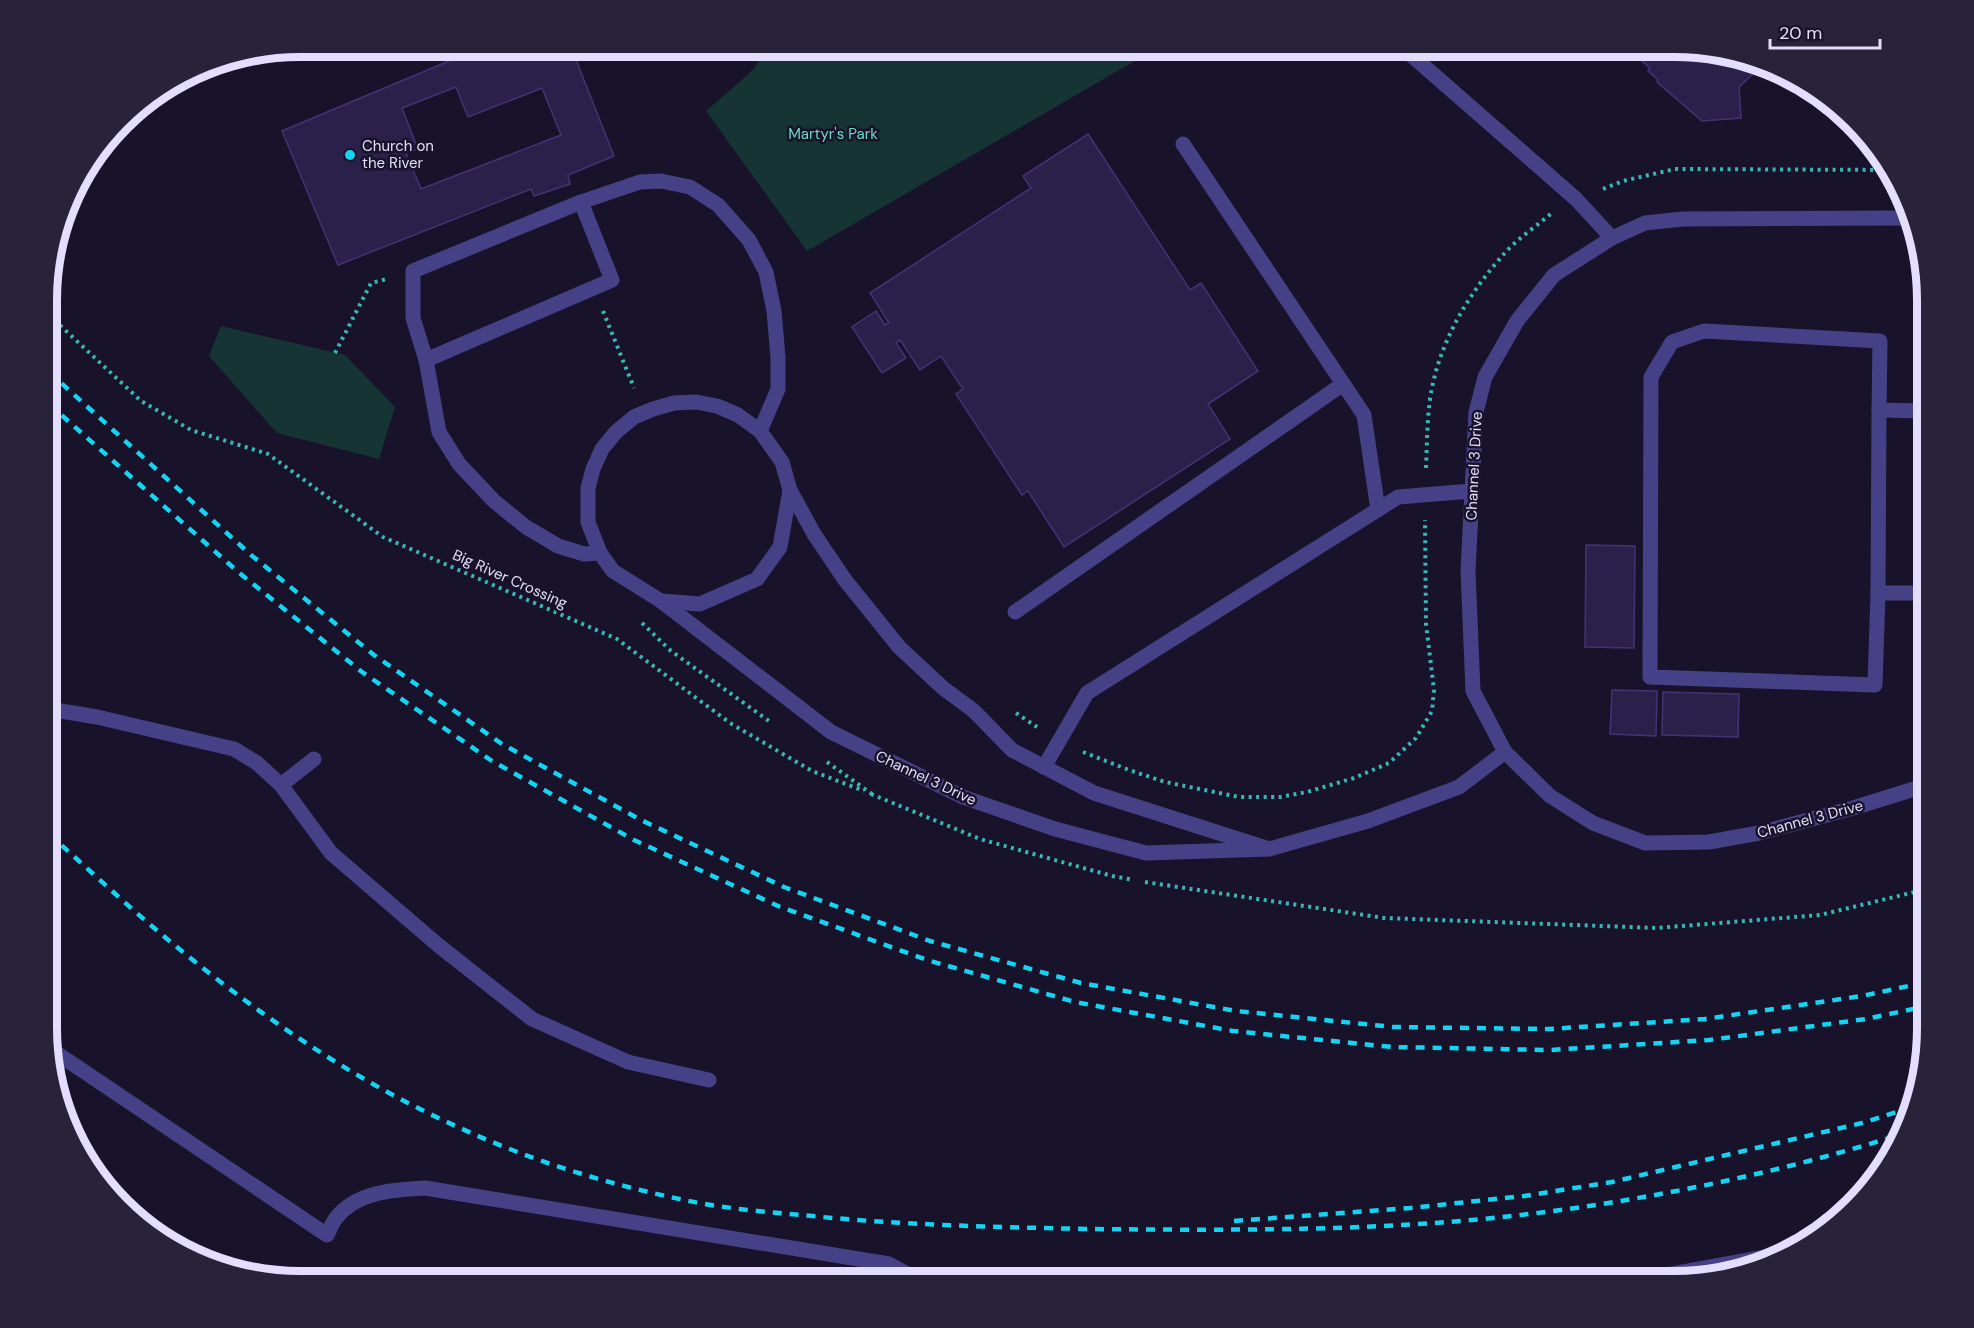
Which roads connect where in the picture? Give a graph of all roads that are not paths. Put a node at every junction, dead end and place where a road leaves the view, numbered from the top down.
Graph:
1 (1415, 57) edge
2 (1183, 144) dead end
3 (581, 202) junction
4 (1903, 218) edge
5 (1612, 238) junction
6 (426, 360) junction
7 (1343, 384) junction
8 (1879, 410) junction
9 (1917, 411) edge
10 (760, 431) junction
11 (790, 490) junction
12 (1472, 491) junction
13 (1378, 510) junction
14 (600, 554) junction
15 (1917, 592) edge
16 (1878, 593) junction
17 (660, 601) junction
18 (1015, 612) dead end
19 (57, 711) edge
20 (1505, 752) junction
21 (314, 759) dead end
22 (1044, 767) junction
23 (281, 785) junction
24 (1917, 788) edge
25 (1269, 849) junction
26 (59, 1054) edge
27 (709, 1080) dead end
28 (1743, 1261) edge
29 (1695, 1270) edge
30 (902, 1271) edge

1 - 5 street
2 - 7 street
3 - 6 street
3 - 6 street
3 - 10 street
4 - 5 street, Channel 3 Drive
5 - 12 street, Channel 3 Drive
6 - 14 street
7 - 13 street
7 - 18 street
8 - 9 street
8 - 16 street
8 - 16 street
10 - 11 street, Channel 3 Drive
10 - 14 street, Channel 3 Drive
11 - 17 street, Channel 3 Drive
11 - 22 street, Channel 3 Drive
12 - 13 street
12 - 20 street, Channel 3 Drive
13 - 22 street
14 - 17 street, Channel 3 Drive
15 - 16 street
17 - 25 street, Channel 3 Drive
19 - 23 street
20 - 24 street, Channel 3 Drive
20 - 25 street, Channel 3 Drive
21 - 23 street
22 - 25 street, Channel 3 Drive
23 - 27 street
26 - 30 street
28 - 29 street

